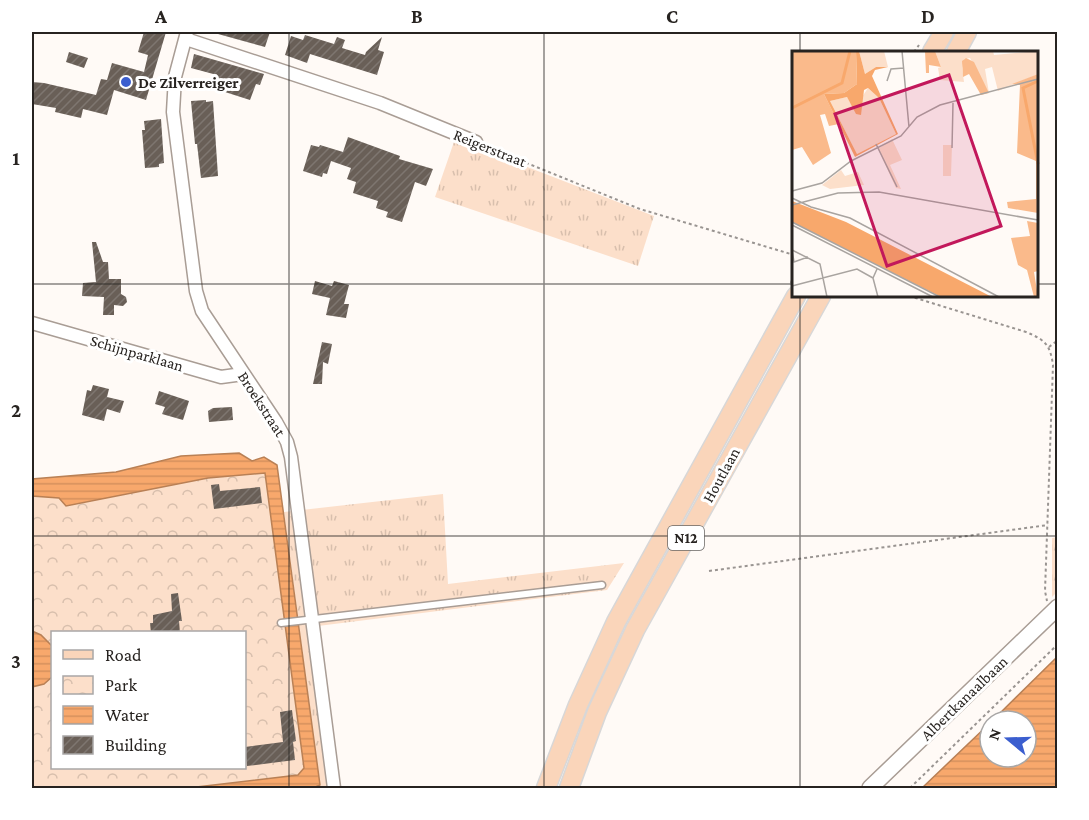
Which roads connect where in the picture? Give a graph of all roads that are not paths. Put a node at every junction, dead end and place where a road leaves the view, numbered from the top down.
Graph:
1 (944, 32) edge
2 (967, 32) edge
3 (187, 35) edge
4 (933, 51) edge
5 (957, 51) edge
6 (476, 142) road end
7 (795, 297) edge
8 (820, 297) edge
9 (32, 323) edge
10 (243, 374) junction
11 (602, 585) dead end
12 (1055, 609) edge
13 (307, 619) junction
14 (281, 623) dead end
15 (334, 789) edge
16 (546, 789) edge
17 (568, 789) edge
18 (870, 789) edge

1 - 4 main road
2 - 5 main road
3 - 6 street, Reigerstraat
3 - 10 street, Broekstraat
7 - 16 main road, Houtlaan / N12
8 - 17 main road, Houtlaan / N12
9 - 10 street, Schijnparklaan
10 - 13 street, Broekstraat
11 - 13 lane
12 - 18 street, Albertkanaalbaan
13 - 14 lane
13 - 15 street, Broekstraat

